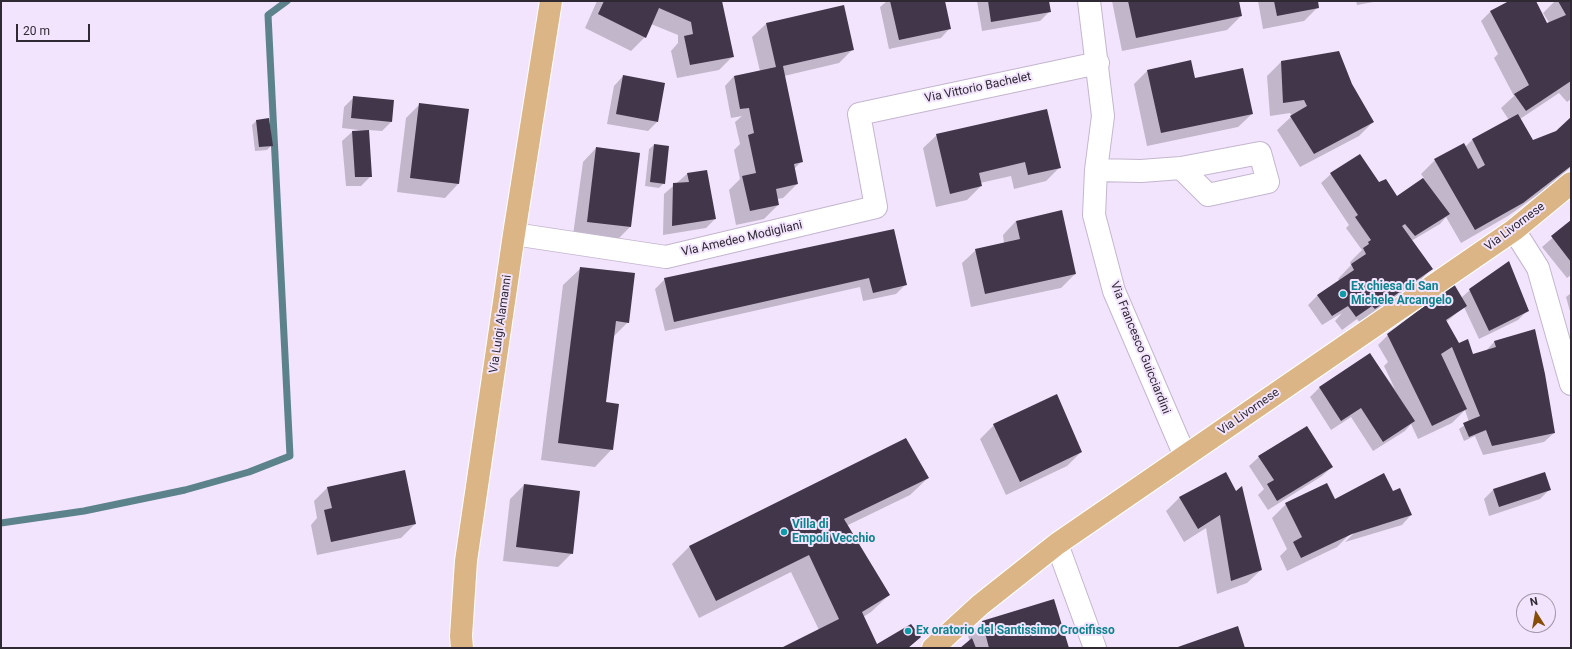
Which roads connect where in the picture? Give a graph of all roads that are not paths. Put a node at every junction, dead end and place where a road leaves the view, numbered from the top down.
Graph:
1 (535, 1) edge
2 (551, 1) edge
3 (1089, 1) edge
4 (543, 52) junction
5 (1098, 63) junction
6 (858, 114) joint
7 (1181, 168) dead end
8 (1096, 170) junction
9 (1571, 183) edge
10 (1514, 230) junction
11 (514, 234) junction
12 (1571, 384) edge
13 (1185, 456) junction
14 (1058, 544) junction
15 (462, 648) edge
16 (934, 648) edge
17 (1095, 648) edge

1 - 4 main road
2 - 4 main road, Via Luigi Alamanni
3 - 5 street, Via Francesco Guicciardini
4 - 11 main road, Via Luigi Alamanni
5 - 6 street, Via Vittorio Bachelet
5 - 8 street, Via Francesco Guicciardini
6 - 11 street, Via Amedeo Modigliani
7 - 8 street
8 - 13 street, Via Francesco Guicciardini
9 - 10 main road, Via Livornese
10 - 12 street
10 - 13 main road, Via Livornese
11 - 15 main road, Via Luigi Alamanni
13 - 14 main road, Via Livornese
14 - 16 main road, Via Livornese
14 - 17 street

